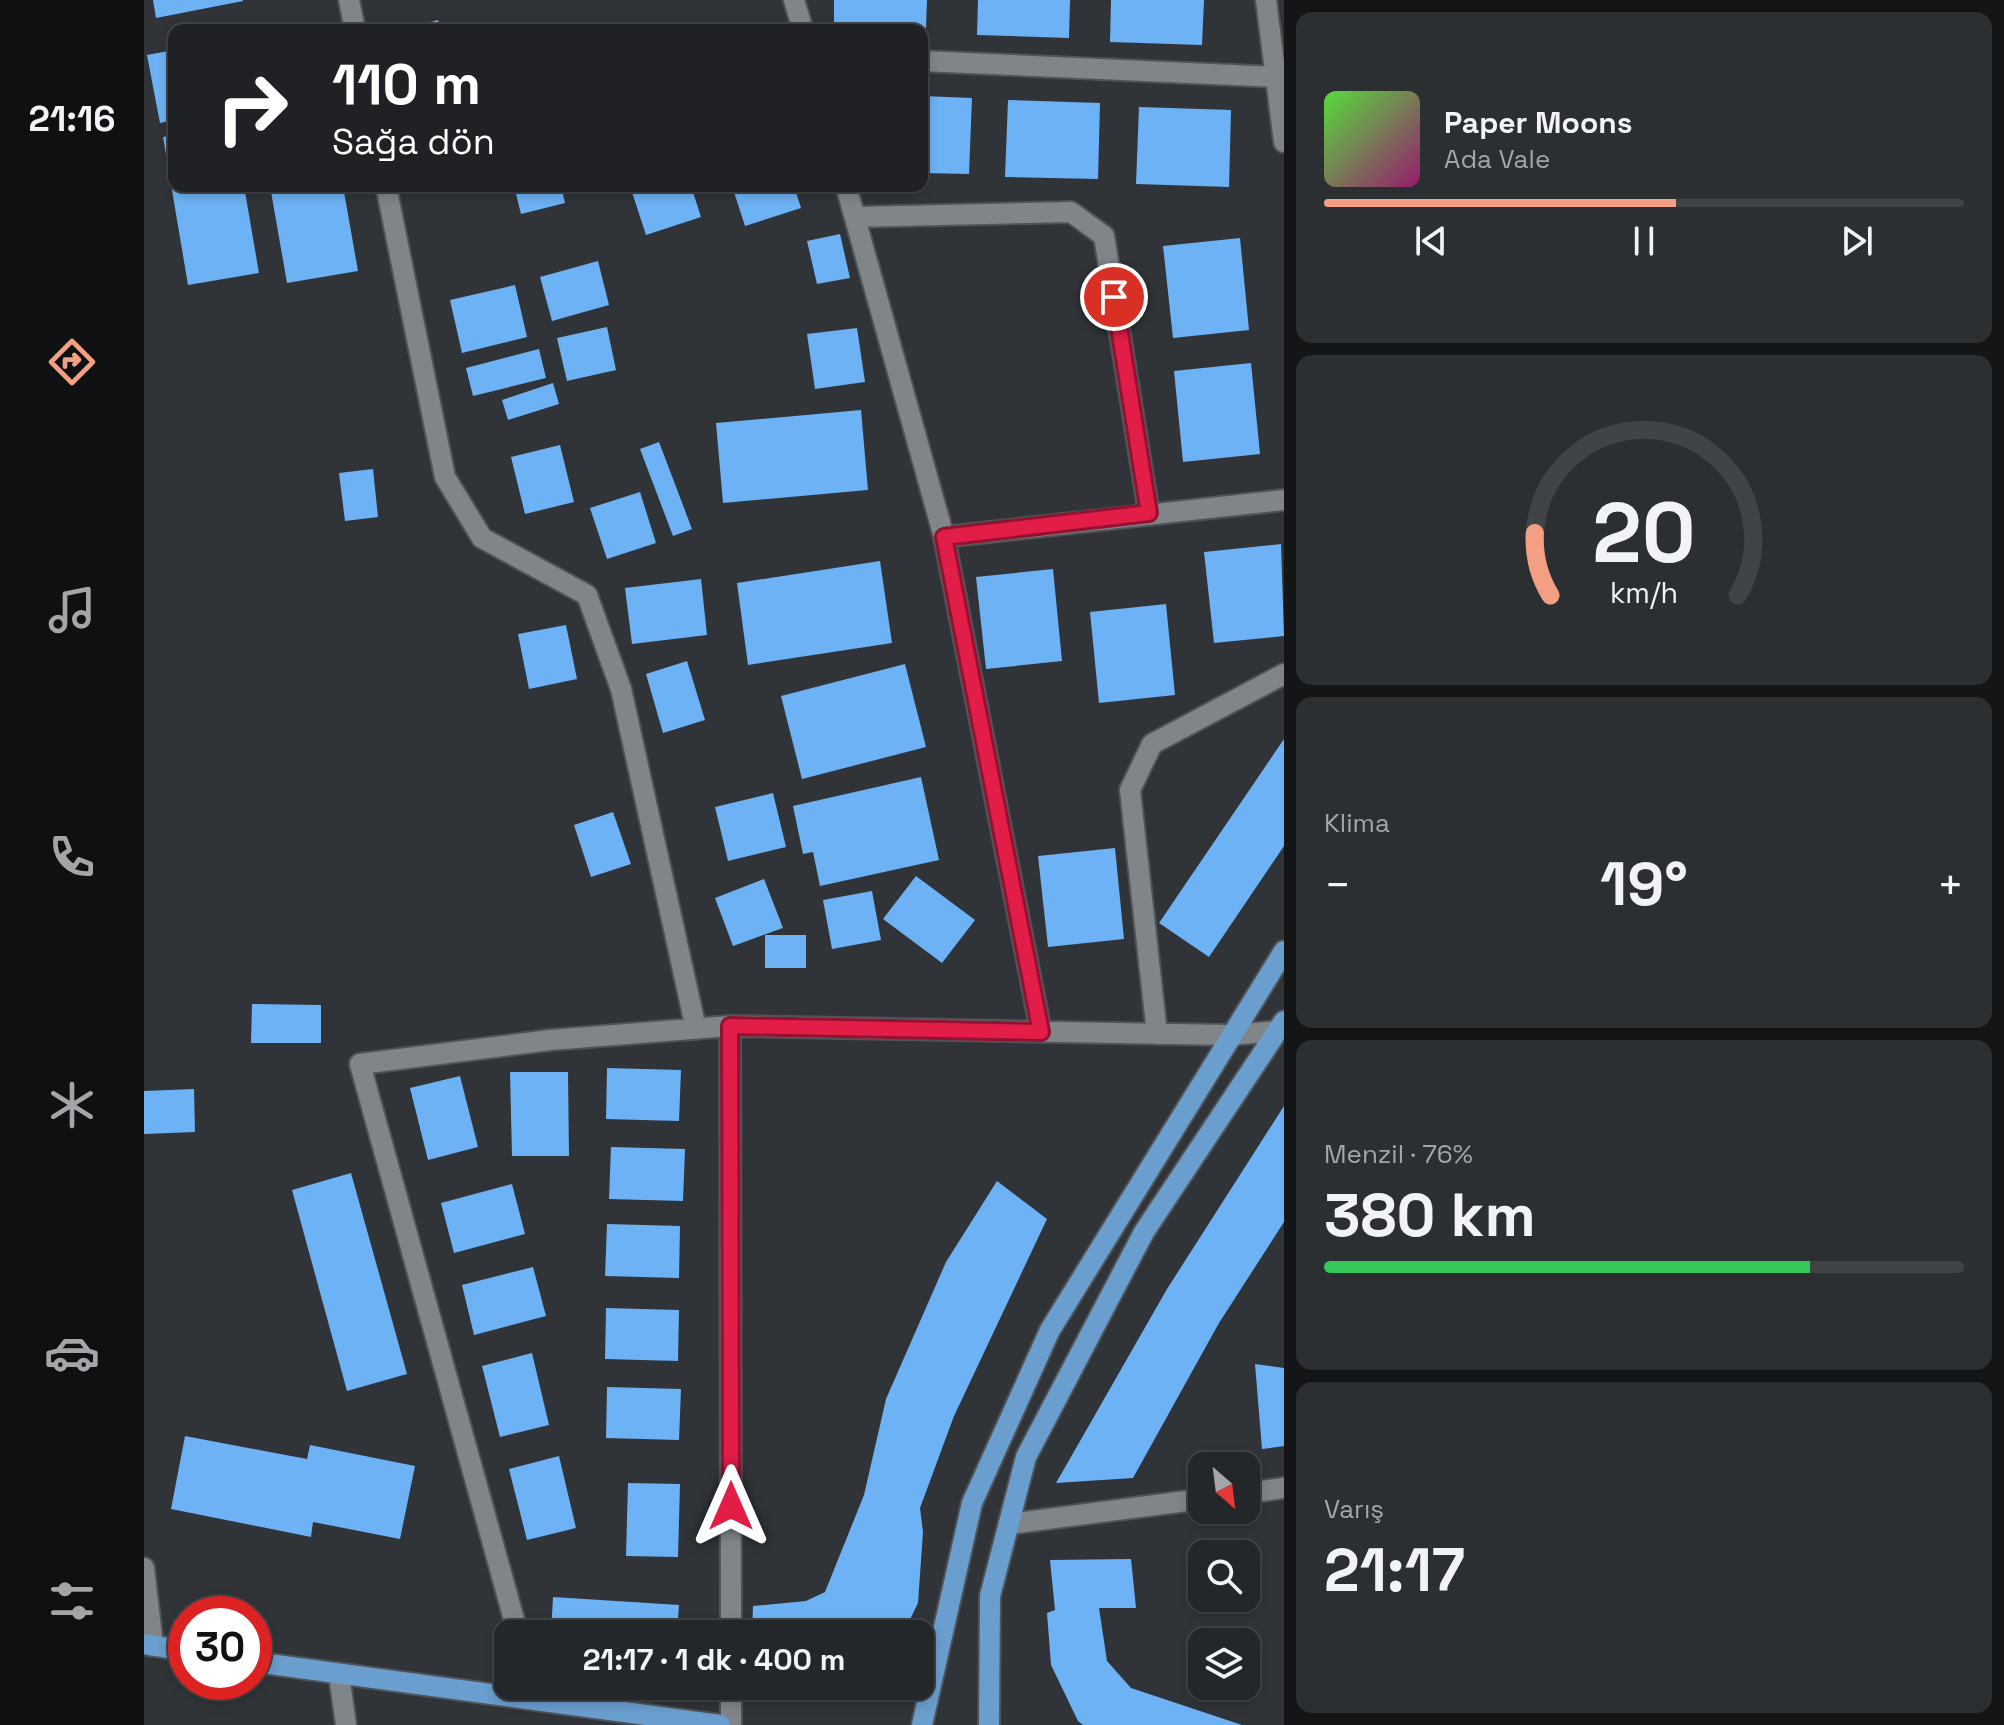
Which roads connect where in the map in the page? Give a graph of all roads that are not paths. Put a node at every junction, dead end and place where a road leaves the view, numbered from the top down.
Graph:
1 (349, 0) edge
2 (794, 0) edge
3 (1266, 0) edge
4 (354, 24) edge
5 (801, 24) edge
6 (928, 61) edge
7 (1276, 77) junction
8 (1284, 142) edge
9 (387, 192) edge
10 (848, 192) edge
11 (855, 217) junction
12 (1284, 500) edge
13 (1149, 513) junction
14 (944, 537) junction
15 (1284, 674) edge
16 (1284, 951) edge
17 (730, 1026) junction
18 (1281, 1026) edge
19 (696, 1029) junction
20 (1041, 1032) junction
21 (1157, 1034) junction
22 (1230, 1035) junction
23 (1284, 1488) edge
24 (1260, 1491) edge
25 (1188, 1501) edge
26 (1009, 1524) junction
27 (144, 1568) edge
28 (514, 1620) edge
29 (731, 1620) edge
30 (148, 1645) edge
31 (168, 1648) edge
32 (272, 1665) edge
33 (339, 1675) junction
34 (494, 1689) edge
35 (575, 1700) edge
36 (731, 1700) edge
37 (346, 1725) edge
38 (720, 1725) edge
39 (731, 1725) edge
40 (922, 1725) edge
41 (989, 1725) edge

1 - 4 street
2 - 5 street
3 - 7 street
6 - 7 street
7 - 8 street
9 - 19 street
10 - 11 street
11 - 13 street
11 - 14 street
12 - 13 street
13 - 14 street
14 - 20 street
15 - 21 street
16 - 22 main road
17 - 19 street
17 - 20 street
17 - 29 street
18 - 22 street
18 - 26 main road
19 - 28 street
20 - 21 street
21 - 22 street
22 - 40 main road
23 - 24 street
25 - 26 street
26 - 41 main road
27 - 30 street
30 - 31 main road
32 - 33 main road
33 - 34 main road
33 - 37 street
35 - 38 main road
36 - 39 street

